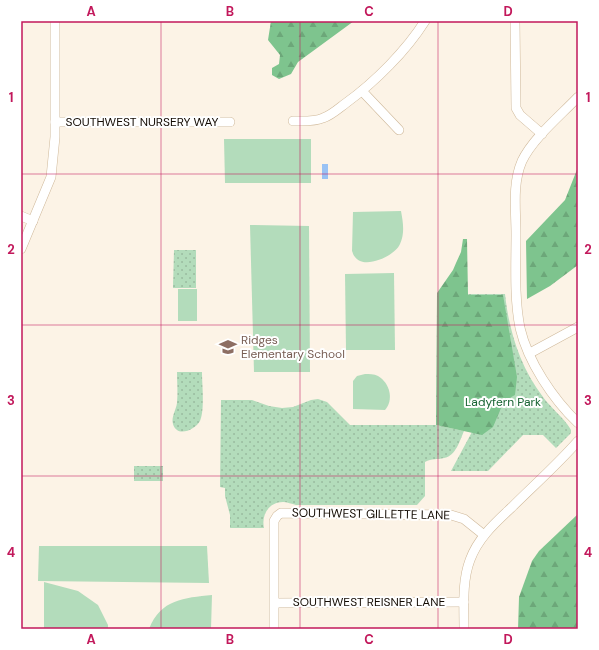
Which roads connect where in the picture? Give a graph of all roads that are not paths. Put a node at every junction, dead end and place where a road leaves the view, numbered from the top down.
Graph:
1 (55, 21) edge
2 (425, 21) edge
3 (515, 21) edge
4 (362, 91) junction
5 (578, 97) edge
6 (293, 121) dead end
7 (55, 122) junction
8 (230, 122) dead end
9 (399, 130) dead end
10 (542, 134) junction
11 (21, 216) edge
12 (33, 221) junction
13 (21, 249) edge
14 (578, 327) edge
15 (530, 353) junction
16 (578, 423) edge
17 (578, 441) edge
18 (484, 535) junction
19 (464, 602) junction
20 (274, 603) junction
21 (274, 629) edge
22 (464, 629) edge

1 - 7 street
2 - 4 street
3 - 10 street
4 - 6 street
4 - 9 street
5 - 10 street
7 - 8 street, SOUTHWEST NURSERY WAY
7 - 12 street
10 - 15 street
11 - 12 street
12 - 13 street
14 - 15 street
15 - 16 street
17 - 18 street
18 - 19 street
18 - 20 street, SOUTHWEST GILLETTE LANE
19 - 20 street, SOUTHWEST REISNER LANE
19 - 22 street
20 - 21 street

